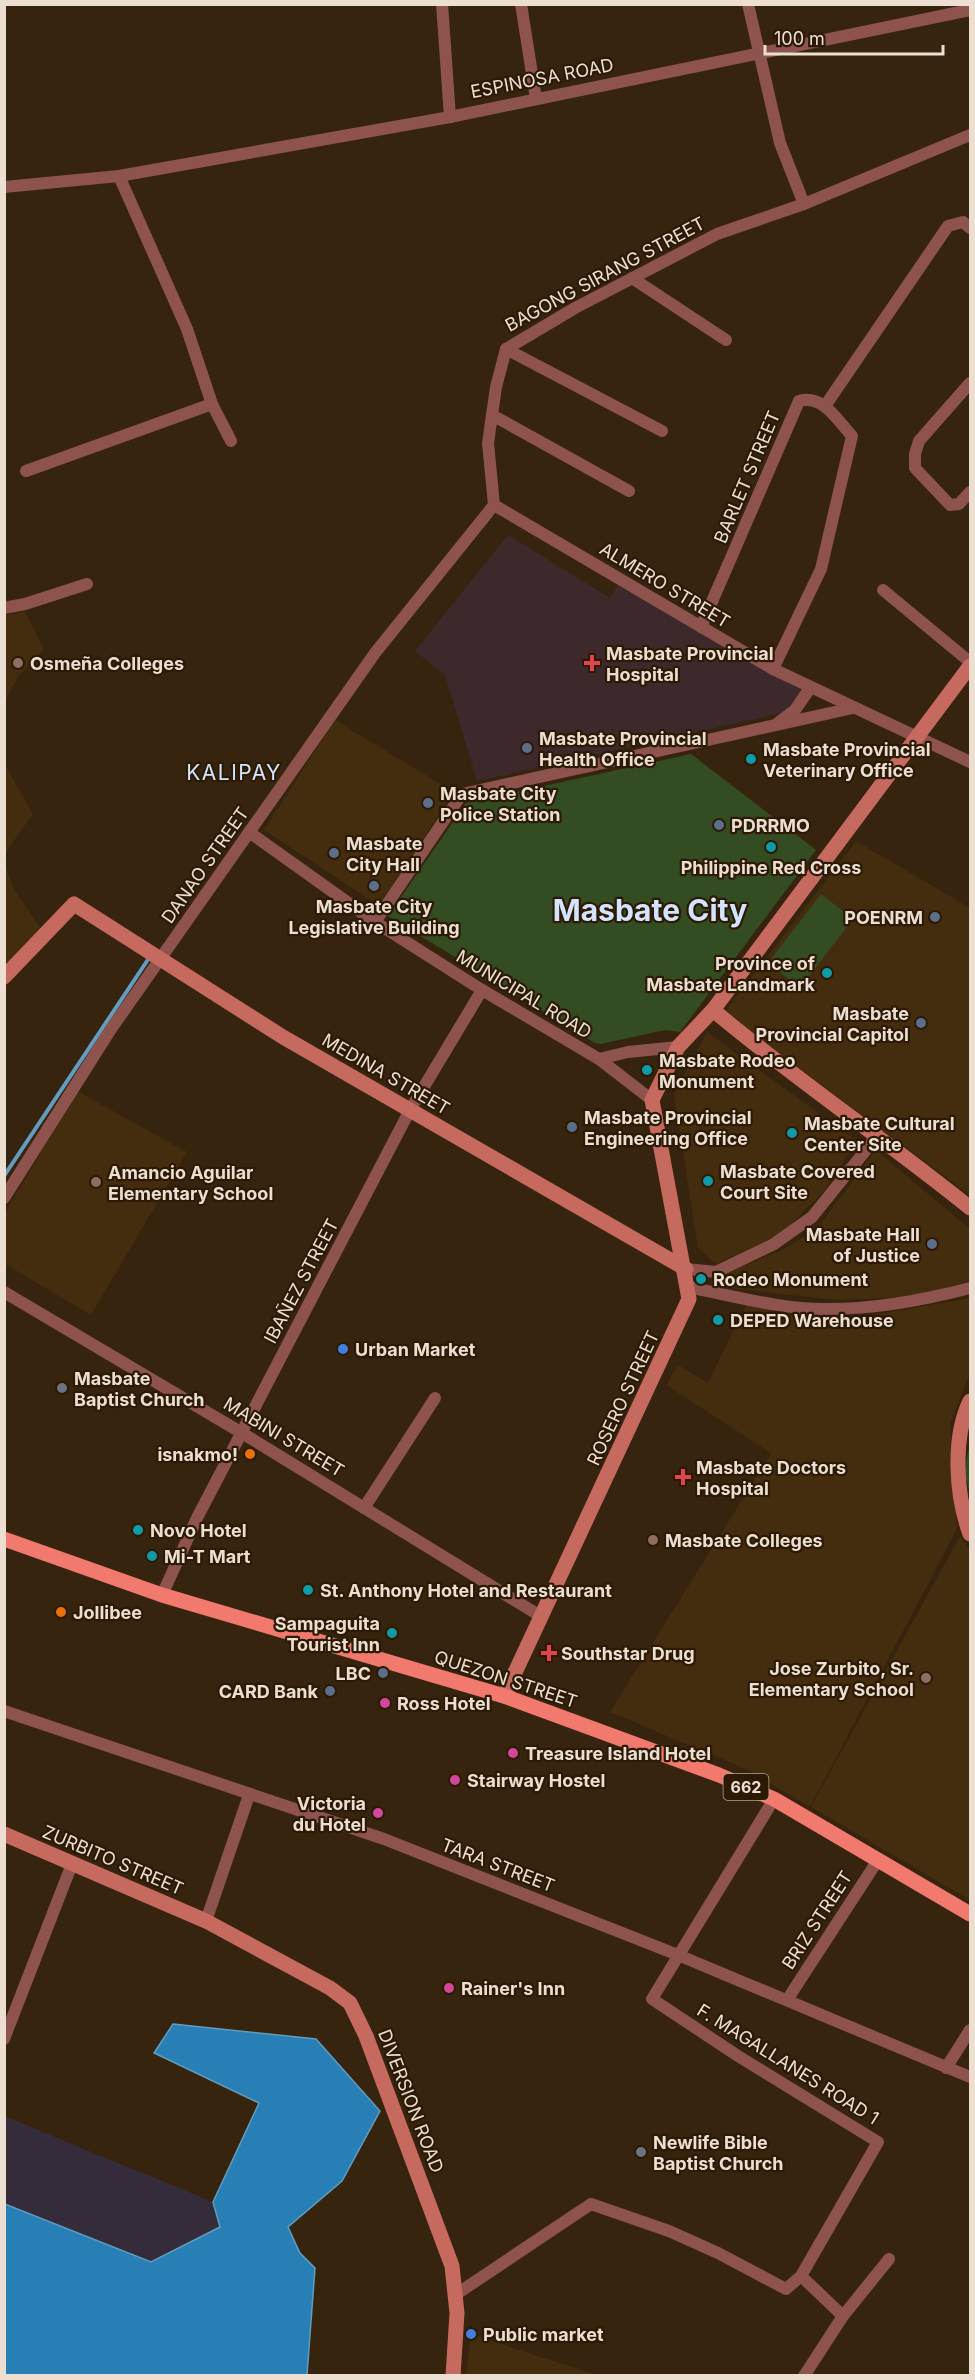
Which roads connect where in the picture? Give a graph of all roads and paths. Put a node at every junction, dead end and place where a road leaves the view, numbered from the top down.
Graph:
1 (442, 4) edge
2 (521, 4) edge
3 (748, 4) edge
4 (970, 10) edge
5 (760, 55) junction
6 (536, 99) junction
7 (450, 117) junction
8 (970, 135) edge
9 (119, 176) junction
10 (4, 187) edge
11 (804, 204) junction
12 (970, 228) edge
13 (632, 278) junction
14 (726, 340) dead end
15 (506, 348) junction
16 (970, 383) edge
17 (212, 404) junction
18 (825, 406) junction
19 (492, 415) junction
20 (662, 431) dead end
21 (231, 441) dead end
22 (26, 471) dead end
23 (629, 491) dead end
24 (969, 494) edge
25 (494, 505) junction
26 (87, 584) dead end
27 (883, 590) dead end
28 (4, 608) edge
29 (700, 627) junction
30 (970, 664) edge
31 (773, 669) junction
32 (810, 688) junction
33 (853, 708) junction
34 (773, 726) junction
35 (917, 737) junction
36 (970, 762) edge
37 (249, 832) junction
38 (375, 922) junction
39 (162, 959) junction
40 (4, 977) edge
41 (482, 990) junction
42 (713, 1010) junction
43 (678, 1047) junction
44 (599, 1059) junction
45 (652, 1100) junction
46 (410, 1110) junction
47 (878, 1135) junction
48 (4, 1198) edge
49 (970, 1208) edge
50 (686, 1269) junction
51 (716, 1272) junction
52 (688, 1287) junction
53 (970, 1288) edge
54 (4, 1292) edge
55 (712, 1292) junction
56 (435, 1398) dead end
57 (970, 1401) edge
58 (242, 1432) junction
59 (364, 1508) junction
60 (970, 1534) edge
61 (4, 1539) edge
62 (162, 1595) junction
63 (542, 1617) junction
64 (504, 1696) junction
65 (4, 1711) edge
66 (249, 1795) junction
67 (774, 1799) junction
68 (4, 1834) edge
69 (878, 1860) junction
70 (72, 1864) junction
71 (970, 1914) edge
72 (206, 1921) junction
73 (678, 1955) junction
74 (786, 2000) junction
75 (970, 2030) edge
76 (4, 2039) edge
77 (946, 2068) junction
78 (970, 2077) edge
79 (889, 2259) dead end
80 (801, 2276) junction
81 (455, 2295) junction
82 (843, 2316) junction
83 (453, 2376) edge
84 (804, 2376) edge

1 - 7 street
2 - 6 street
3 - 5 street
4 - 5 street, ESPINOSA ROAD
5 - 6 street, ESPINOSA ROAD
5 - 11 street
6 - 7 street, ESPINOSA ROAD
7 - 9 street, ESPINOSA ROAD
8 - 11 street, BAGONG SIRANG STREET
9 - 10 street, ESPINOSA ROAD
9 - 17 street
11 - 13 street, BAGONG SIRANG STREET
12 - 18 street
13 - 14 street
13 - 15 street, BAGONG SIRANG STREET
15 - 19 street, BAGONG SIRANG STREET
15 - 20 street
16 - 24 street
17 - 21 street
17 - 22 street
18 - 29 street, BARLET STREET
18 - 31 street
19 - 23 street
19 - 25 street, BAGONG SIRANG STREET
25 - 29 street, ALMERO STREET
25 - 37 street, DANAO STREET
26 - 28 street
27 - 30 street
29 - 31 street, ALMERO STREET
30 - 35 street
31 - 32 street, ALMERO STREET
32 - 33 street, ALMERO STREET
32 - 34 street
33 - 34 street
33 - 35 street, ALMERO STREET
34 - 38 street
35 - 36 street, ALMERO STREET
35 - 42 street
37 - 38 street, MUNICIPAL ROAD
37 - 39 street, DANAO STREET
38 - 41 street, MUNICIPAL ROAD
39 - 40 street, MEDINA STREET
39 - 46 street, MEDINA STREET
39 - 48 street, DANAO STREET
41 - 44 street, MUNICIPAL ROAD
41 - 46 street, IBAÑEZ STREET
42 - 43 street
42 - 47 street
43 - 44 street
43 - 45 street
44 - 45 street, MUNICIPAL ROAD
45 - 50 street, ROSERO STREET
46 - 50 street, MEDINA STREET
46 - 58 street, IBAÑEZ STREET
47 - 49 street
47 - 51 street
50 - 51 street
50 - 52 street, ROSERO STREET
51 - 55 street
52 - 55 street
52 - 63 street, ROSERO STREET
53 - 55 street
54 - 58 street, MABINI STREET
56 - 59 street
57 - 60 street
58 - 59 street, MABINI STREET
58 - 62 street, IBAÑEZ STREET
59 - 63 street, MABINI STREET
61 - 62 main road, QUEZON STREET
62 - 64 main road, QUEZON STREET
63 - 64 street, ROSERO STREET
64 - 67 main road, QUEZON STREET / 662
65 - 66 street, TARA STREET
66 - 72 street
66 - 73 street, TARA STREET
67 - 69 main road, QUEZON STREET / 662
67 - 73 street
68 - 70 street, ZURBITO STREET
69 - 71 main road, QUEZON STREET / 662
69 - 74 street, BRIZ STREET
70 - 72 street, ZURBITO STREET
70 - 76 street
72 - 81 street, DIVERSION ROAD
73 - 74 street, TARA STREET
73 - 80 street, F. MAGALLANES ROAD 1
74 - 77 street, TARA STREET
75 - 77 street
77 - 78 street, TARA STREET
79 - 82 street
80 - 81 street
80 - 82 street
81 - 83 street, DIVERSION ROAD
82 - 84 street

